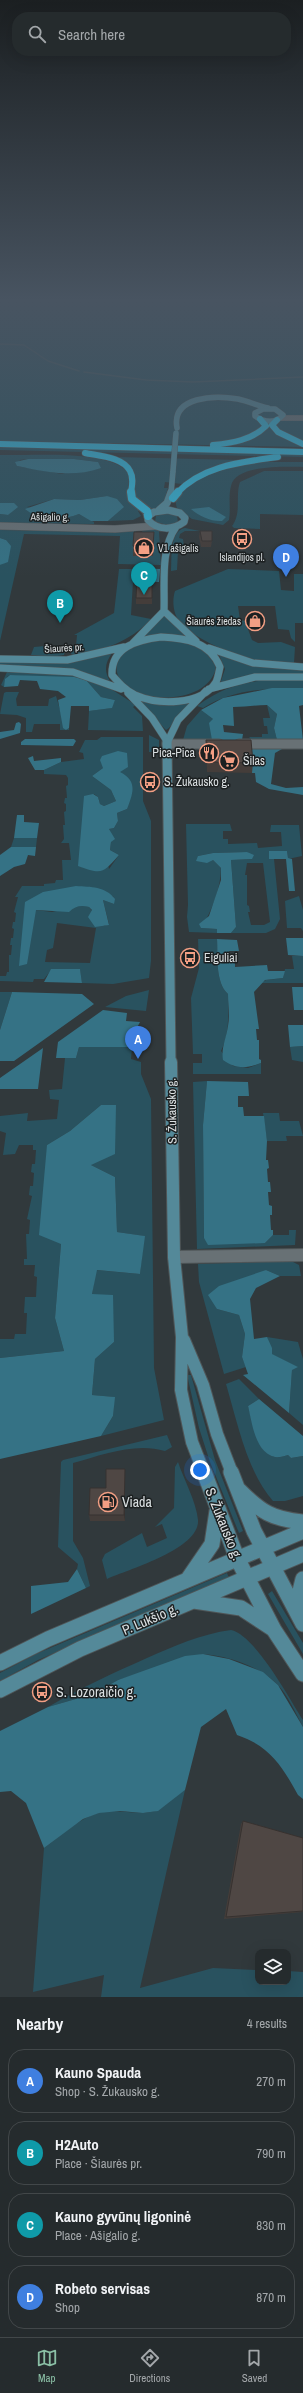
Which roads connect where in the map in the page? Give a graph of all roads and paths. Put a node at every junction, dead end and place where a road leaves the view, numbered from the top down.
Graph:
1 (268, 408) junction
2 (255, 413) junction
3 (303, 416) edge
4 (280, 417) junction
5 (260, 419) junction
6 (176, 430) junction
7 (0, 444) edge
8 (303, 444) edge
9 (18, 445) junction
10 (0, 452) edge
11 (303, 452) edge
12 (85, 453) junction
13 (278, 457) junction
14 (303, 458) edge
15 (172, 496) junction
16 (159, 510) junction
17 (177, 512) junction
18 (148, 517) junction
19 (0, 526) edge
20 (156, 527) junction
21 (176, 527) junction
22 (99, 528) junction
23 (167, 543) junction
24 (164, 611) junction
25 (130, 644) junction
26 (202, 645) junction
27 (0, 659) edge
28 (303, 667) edge
29 (0, 668) edge
30 (303, 677) edge
31 (124, 690) junction
32 (208, 690) junction
33 (167, 743) junction
34 (303, 744) edge
35 (303, 1255) edge
36 (174, 1257) junction
37 (182, 1337) junction
38 (235, 1486) junction
39 (217, 1510) junction
40 (303, 1522) edge
41 (303, 1530) edge
42 (261, 1548) junction
43 (303, 1554) edge
44 (237, 1558) junction
45 (272, 1568) junction
46 (247, 1578) junction
47 (188, 1579) junction
48 (303, 1579) edge
49 (193, 1601) junction
50 (302, 1622) edge
51 (274, 1630) junction
52 (0, 1663) edge
53 (303, 1674) edge
54 (0, 1690) edge

1 - 2 main road
1 - 4 main road
1 - 6 main road
2 - 5 main road
2 - 6 main road
3 - 4 street
4 - 5 main road
4 - 8 highway
5 - 9 highway
6 - 15 main road, bridge
7 - 9 highway
9 - 11 highway
10 - 12 highway
12 - 13 highway
12 - 18 highway
13 - 14 highway
13 - 15 highway
15 - 16 main road
15 - 17 main road
16 - 17 main road
16 - 18 main road
17 - 21 main road
18 - 20 main road
18 - 22 street, Ašigalio g.
19 - 22 street, Ašigalio g.
20 - 21 main road
20 - 22 street, Ašigalio g.
20 - 23 main road
21 - 23 main road
23 - 24 main road
24 - 25 main road
24 - 26 main road
25 - 26 main road
25 - 27 main road, Šiaurės pr.
25 - 31 main road
26 - 28 main road
26 - 32 main road
29 - 31 main road, Šiaurės pr.
30 - 32 main road
31 - 32 main road
31 - 33 main road
32 - 33 main road, S. Žukausko g.
33 - 34 street
33 - 36 main road, S. Žukausko g.
35 - 36 street
36 - 37 main road, S. Žukausko g.
37 - 38 main road, S. Žukausko g.
37 - 39 main road, S. Žukausko g.
38 - 40 main road
38 - 42 main road, S. Žukausko g.
39 - 44 main road, S. Žukausko g.
39 - 47 main road
41 - 42 main road, P. Lukšio g.
42 - 44 main road, P. Lukšio g.
42 - 45 main road, S. Žukausko g.
43 - 45 main road, P. Lukšio g.
44 - 46 main road, S. Žukausko g.
44 - 47 main road, P. Lukšio g.
45 - 46 main road, P. Lukšio g.
45 - 50 main road, S. Žukausko g.
46 - 49 main road, P. Lukšio g.
46 - 51 main road, S. Žukausko g.
47 - 52 main road, P. Lukšio g.
48 - 50 main road
49 - 51 main road
49 - 54 main road, P. Lukšio g.
51 - 53 main road, S. Žukausko g.

